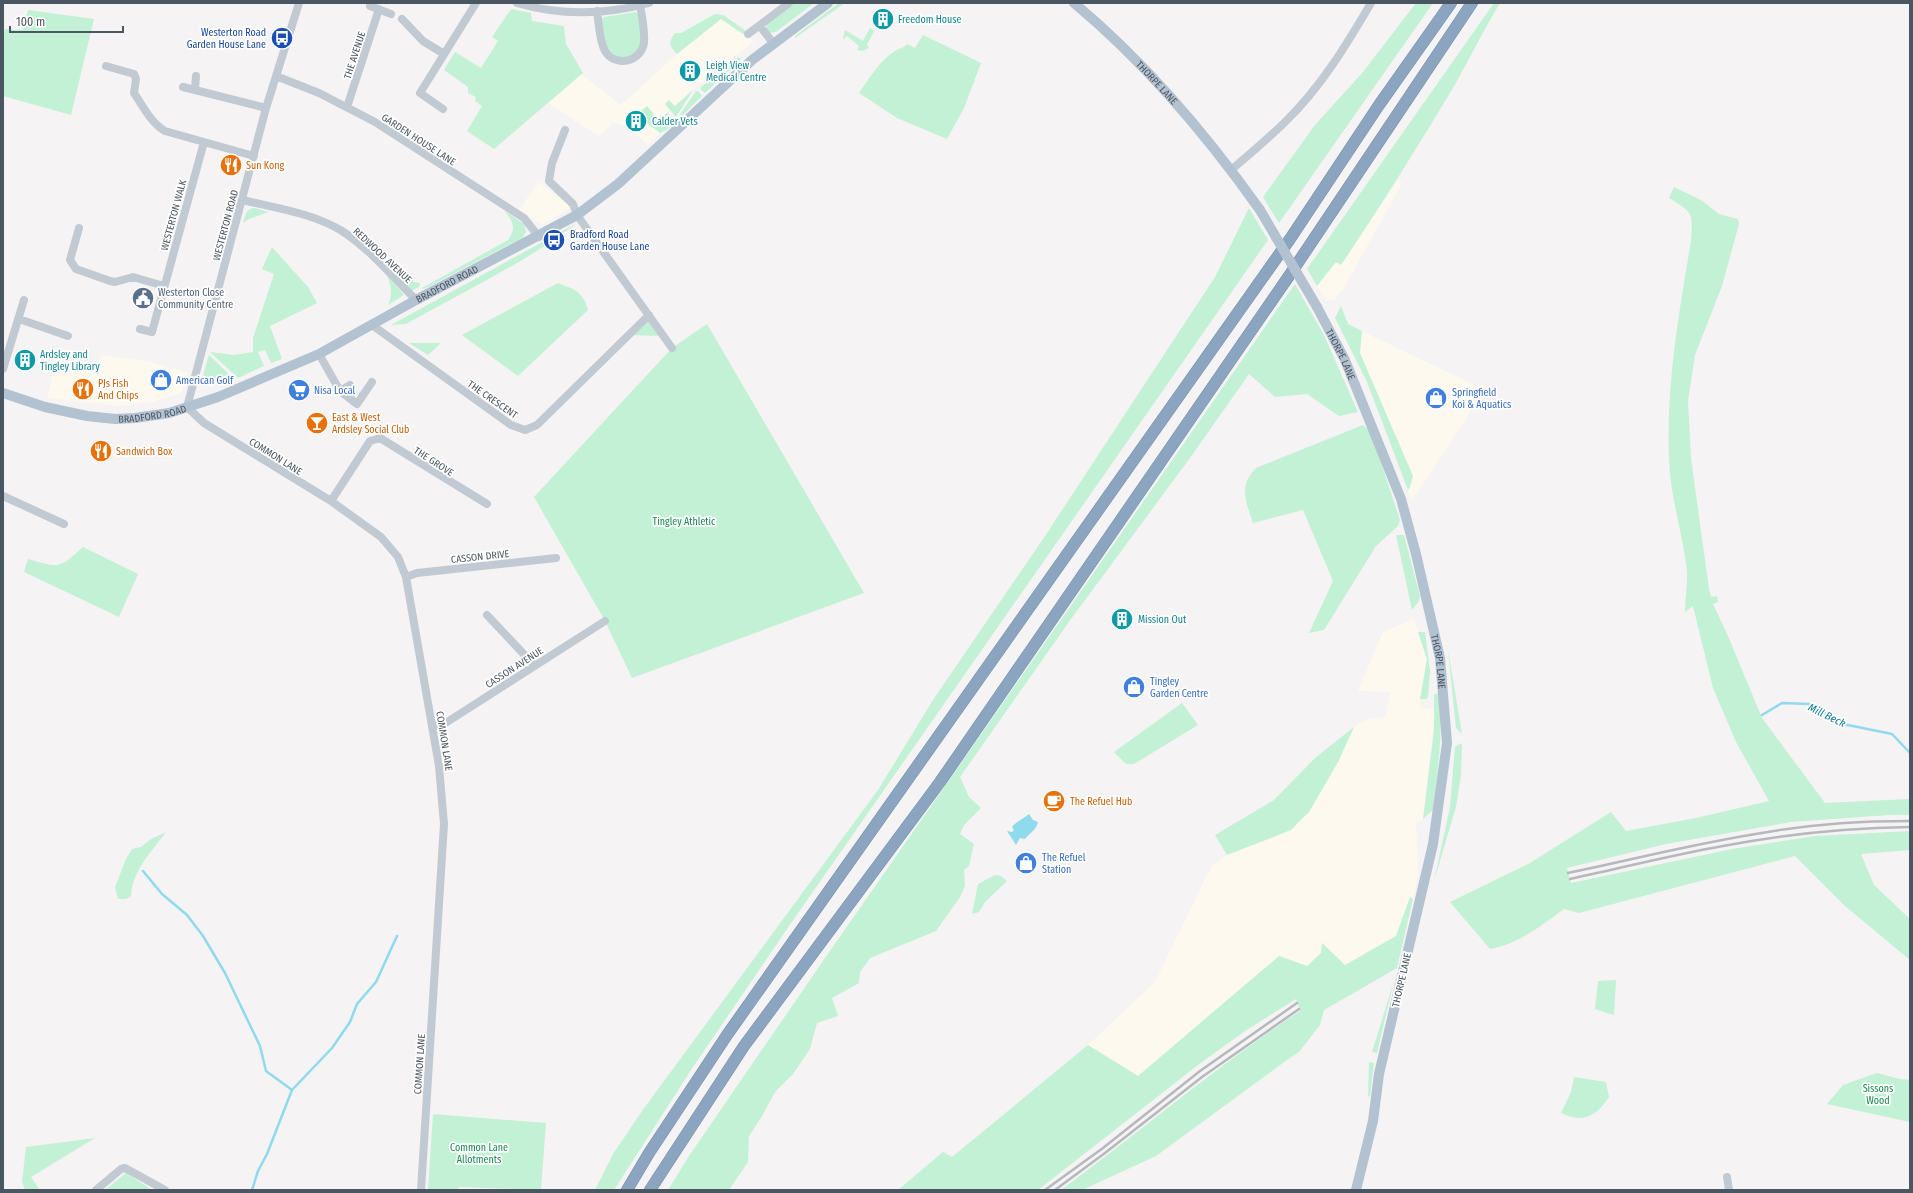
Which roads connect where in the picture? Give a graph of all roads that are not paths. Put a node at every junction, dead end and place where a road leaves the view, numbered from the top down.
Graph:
1 (300, 3) edge
2 (476, 3) edge
3 (517, 3) edge
4 (649, 3) edge
5 (789, 3) edge
6 (828, 3) edge
7 (1074, 3) edge
8 (1371, 3) edge
9 (1451, 3) edge
10 (1472, 3) edge
11 (528, 4) edge
12 (640, 5) junction
13 (370, 6) dead end
14 (379, 10) junction
15 (597, 11) junction
16 (391, 14) dead end
17 (402, 19) dead end
18 (760, 26) junction
19 (748, 34) dead end
20 (773, 43) junction
21 (444, 54) junction
22 (106, 66) dead end
23 (196, 76) dead end
24 (276, 76) junction
25 (183, 87) dead end
26 (195, 89) junction
27 (347, 107) junction
28 (266, 108) junction
29 (443, 109) dead end
30 (565, 130) dead end
31 (204, 142) junction
32 (254, 156) junction
33 (1231, 170) junction
34 (242, 200) junction
35 (577, 215) junction
36 (79, 228) dead end
37 (539, 237) junction
38 (164, 286) junction
39 (24, 300) dead end
40 (416, 300) junction
41 (649, 316) junction
42 (19, 319) junction
43 (372, 325) junction
44 (140, 329) dead end
45 (68, 336) dead end
46 (672, 348) dead end
47 (319, 354) junction
48 (3, 369) edge
49 (372, 382) dead end
50 (350, 385) dead end
51 (340, 391) junction
52 (3, 394) edge
53 (187, 407) junction
54 (3, 496) edge
55 (331, 501) junction
56 (487, 504) dead end
57 (64, 524) dead end
58 (556, 558) dead end
59 (406, 576) junction
60 (487, 614) dead end
61 (605, 621) dead end
62 (534, 665) junction
63 (432, 727) junction
64 (1727, 1177) dead end
65 (96, 1190) edge
66 (165, 1190) edge
67 (421, 1190) edge
68 (627, 1190) edge
69 (650, 1190) edge
70 (1356, 1190) edge
71 (1729, 1190) edge

1 - 24 street, WESTERTON ROAD
2 - 21 street
3 - 11 street
4 - 12 street
5 - 18 street
6 - 20 main road, BRADFORD ROAD
7 - 33 main road, THORPE LANE
8 - 33 street
9 - 68 highway
10 - 69 highway
11 - 15 street
12 - 15 street
12 - 15 street
13 - 14 street
14 - 16 street
14 - 27 street, THE AVENUE
17 - 21 street
18 - 19 street
18 - 20 street
20 - 35 main road, BRADFORD ROAD
21 - 29 street
22 - 31 street
23 - 26 street
24 - 27 street, GARDEN HOUSE LANE
24 - 28 street, WESTERTON ROAD
25 - 26 street
26 - 28 street
27 - 37 street, GARDEN HOUSE LANE
28 - 32 street, WESTERTON ROAD
30 - 35 street
31 - 32 street
31 - 38 street, WESTERTON WALK
32 - 34 street, WESTERTON ROAD
33 - 70 main road, THORPE LANE, bridge
34 - 40 street, REDWOOD AVENUE
34 - 53 street, WESTERTON ROAD
35 - 37 main road, BRADFORD ROAD
35 - 41 street
36 - 38 street
37 - 40 main road, BRADFORD ROAD
38 - 44 street, WESTERTON WALK
39 - 42 street
40 - 43 main road, BRADFORD ROAD
41 - 43 street, THE CRESCENT
41 - 46 street
42 - 45 street
42 - 48 street
43 - 47 main road, BRADFORD ROAD
47 - 51 street
47 - 53 main road, BRADFORD ROAD
49 - 51 street
50 - 51 street
52 - 53 main road, BRADFORD ROAD
53 - 55 street, COMMON LANE
54 - 57 street
55 - 56 street, THE GROVE
55 - 59 street, COMMON LANE
58 - 59 street, CASSON DRIVE
59 - 63 street, COMMON LANE
60 - 62 street
61 - 62 street, CASSON AVENUE
62 - 63 street, CASSON AVENUE
63 - 67 street, COMMON LANE
64 - 71 street
65 - 66 street

